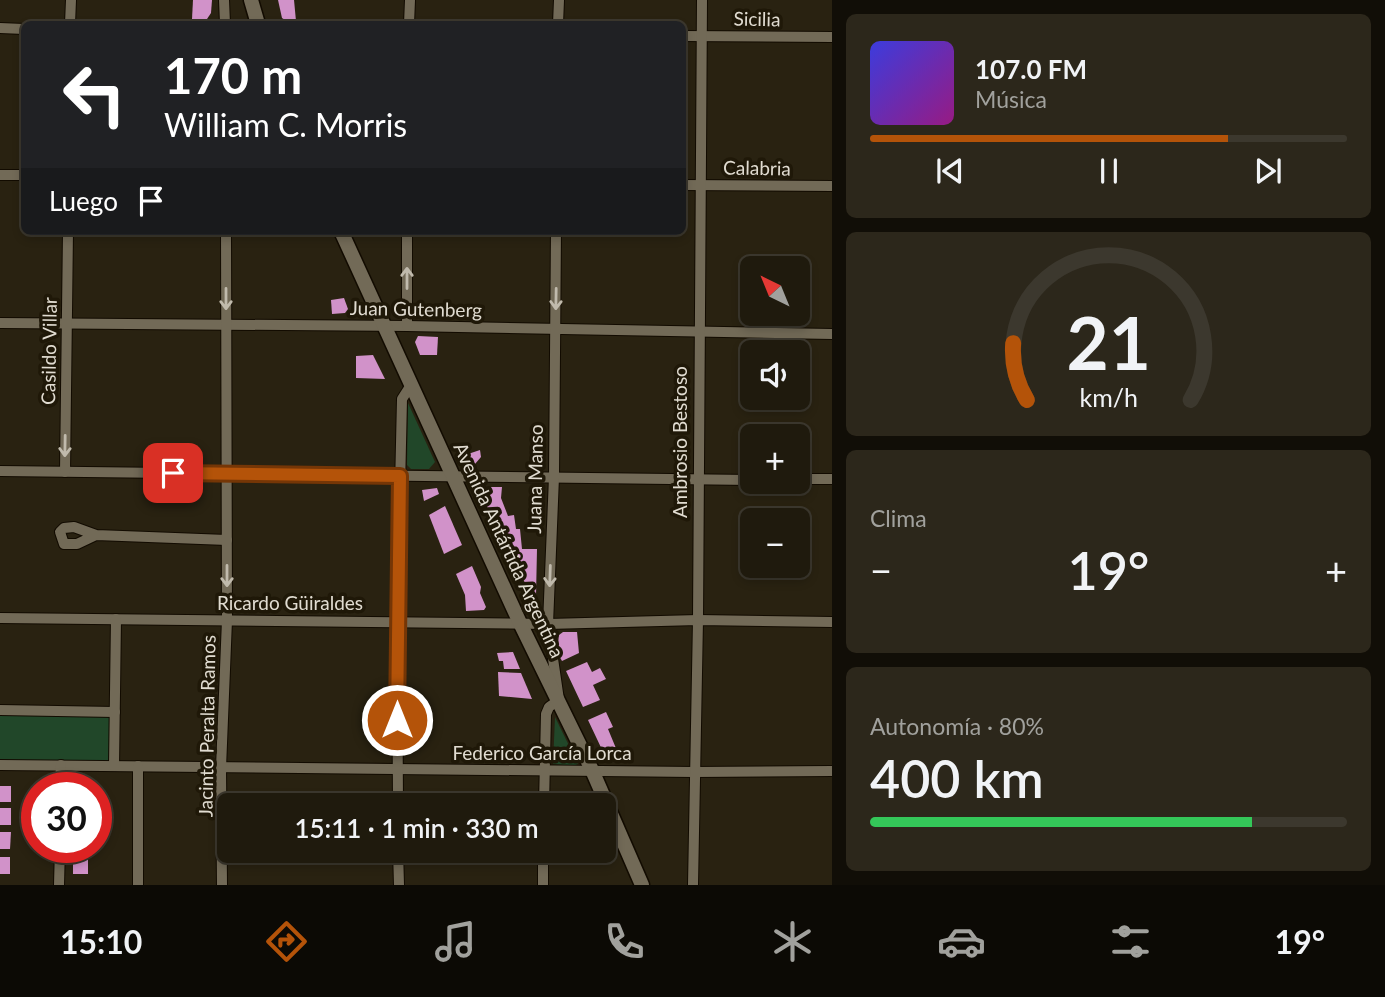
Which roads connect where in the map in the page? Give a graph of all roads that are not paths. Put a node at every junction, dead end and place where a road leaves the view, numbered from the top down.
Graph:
1 (71, 0) edge
2 (224, 0) edge
3 (251, 0) edge
4 (410, 0) edge
5 (559, 0) edge
6 (702, 0) edge
7 (70, 21) edge
8 (225, 21) edge
9 (257, 21) edge
10 (409, 21) edge
11 (558, 21) edge
12 (0, 28) edge
13 (21, 29) edge
14 (686, 36) edge
15 (701, 36) junction
16 (832, 37) edge
17 (0, 175) edge
18 (21, 175) edge
19 (686, 185) edge
20 (700, 185) junction
21 (832, 186) edge
22 (68, 235) edge
23 (226, 235) edge
24 (343, 235) edge
25 (407, 235) edge
26 (556, 235) edge
27 (0, 323) edge
28 (67, 323) junction
29 (226, 325) junction
30 (383, 326) junction
31 (407, 326) junction
32 (555, 328) junction
33 (698, 331) junction
34 (832, 334) edge
35 (411, 385) junction
36 (0, 471) edge
37 (65, 471) junction
38 (226, 474) junction
39 (400, 476) junction
40 (453, 476) junction
41 (554, 477) junction
42 (810, 479) edge
43 (832, 479) edge
44 (697, 480) junction
45 (740, 480) edge
46 (96, 536) dead end
47 (227, 540) junction
48 (0, 618) edge
49 (116, 619) junction
50 (227, 620) junction
51 (698, 620) junction
52 (397, 622) junction
53 (832, 622) edge
54 (520, 623) junction
55 (548, 624) junction
56 (559, 700) junction
57 (0, 710) edge
58 (115, 712) junction
59 (0, 765) edge
60 (61, 765) junction
61 (114, 766) junction
62 (138, 766) junction
63 (221, 768) junction
64 (397, 770) junction
65 (545, 771) junction
66 (592, 771) junction
67 (832, 771) edge
68 (61, 772) edge
69 (694, 772) junction
70 (398, 793) edge
71 (544, 793) edge
72 (60, 863) edge
73 (398, 863) edge
74 (543, 863) edge
75 (59, 885) edge
76 (138, 885) edge
77 (222, 885) edge
78 (399, 885) edge
79 (543, 885) edge
80 (642, 885) edge
81 (693, 885) edge

1 - 7 street
2 - 8 street
3 - 9 main road
4 - 10 street
5 - 11 street
6 - 15 street, Ambrosio Bestoso
12 - 13 street
14 - 15 street, Sicilia
15 - 16 street, Sicilia
15 - 20 street, Ambrosio Bestoso
17 - 18 street
19 - 20 street, Calabria
20 - 21 street, Calabria
20 - 33 street, Ambrosio Bestoso
22 - 28 street, Casildo Villar
23 -> 29 street, Jacinto Peralta Ramos
24 - 30 main road, Avenida Antártida Argentina
31 -> 25 street
26 -> 32 street, Juana Manso
27 - 28 street, Juan Gutenberg
28 - 29 street, Juan Gutenberg
28 -> 37 street, Casildo Villar
29 - 30 street, Juan Gutenberg
29 - 38 street, Jacinto Peralta Ramos
30 - 31 street, Juan Gutenberg
30 - 35 main road, Avenida Antártida Argentina
31 - 32 street, Juan Gutenberg
32 - 33 street, Juan Gutenberg
32 - 41 street, Juana Manso
33 - 34 street, Juan Gutenberg
33 - 44 street, Ambrosio Bestoso
35 - 39 street
35 - 40 main road, Avenida Antártida Argentina
36 - 37 street
37 - 38 street
38 - 39 street
38 - 47 street, Jacinto Peralta Ramos
39 - 40 street
39 - 52 street
40 - 41 street
40 - 54 main road, Avenida Antártida Argentina
41 - 44 street
41 -> 55 street, Juana Manso
42 - 43 street
44 - 45 street
44 - 51 street, Ambrosio Bestoso
46 - 47 street
47 -> 50 street, Jacinto Peralta Ramos
48 - 49 street, Ricardo Güiraldes
49 - 50 street, Ricardo Güiraldes
49 - 58 street
50 - 52 street, Ricardo Güiraldes
50 - 63 street, Jacinto Peralta Ramos
51 - 53 street, Ricardo Güiraldes
51 - 55 street, Ricardo Güiraldes
51 - 69 street, Ambrosio Bestoso
52 - 54 street, Ricardo Güiraldes
52 - 64 street
54 - 55 street, Ricardo Güiraldes
54 - 56 main road, Avenida Antártida Argentina
55 - 56 street, Juana Manso
56 - 65 street
56 - 66 main road, Avenida Antártida Argentina
57 - 58 street
58 - 61 street
59 - 60 street, Federico García Lorca
60 - 61 street, Federico García Lorca
60 - 68 street
61 - 62 street, Federico García Lorca
62 - 63 street, Federico García Lorca
62 - 76 street
63 - 64 street, Federico García Lorca
63 - 77 street, Jacinto Peralta Ramos
64 - 65 street, Federico García Lorca
64 - 70 street
65 - 66 street, Federico García Lorca
65 - 71 street
66 - 69 street, Federico García Lorca
66 - 80 main road, Avenida Antártida Argentina
67 - 69 street, Federico García Lorca
69 - 81 street, Ambrosio Bestoso
72 - 75 street
73 - 78 street
74 - 79 street

